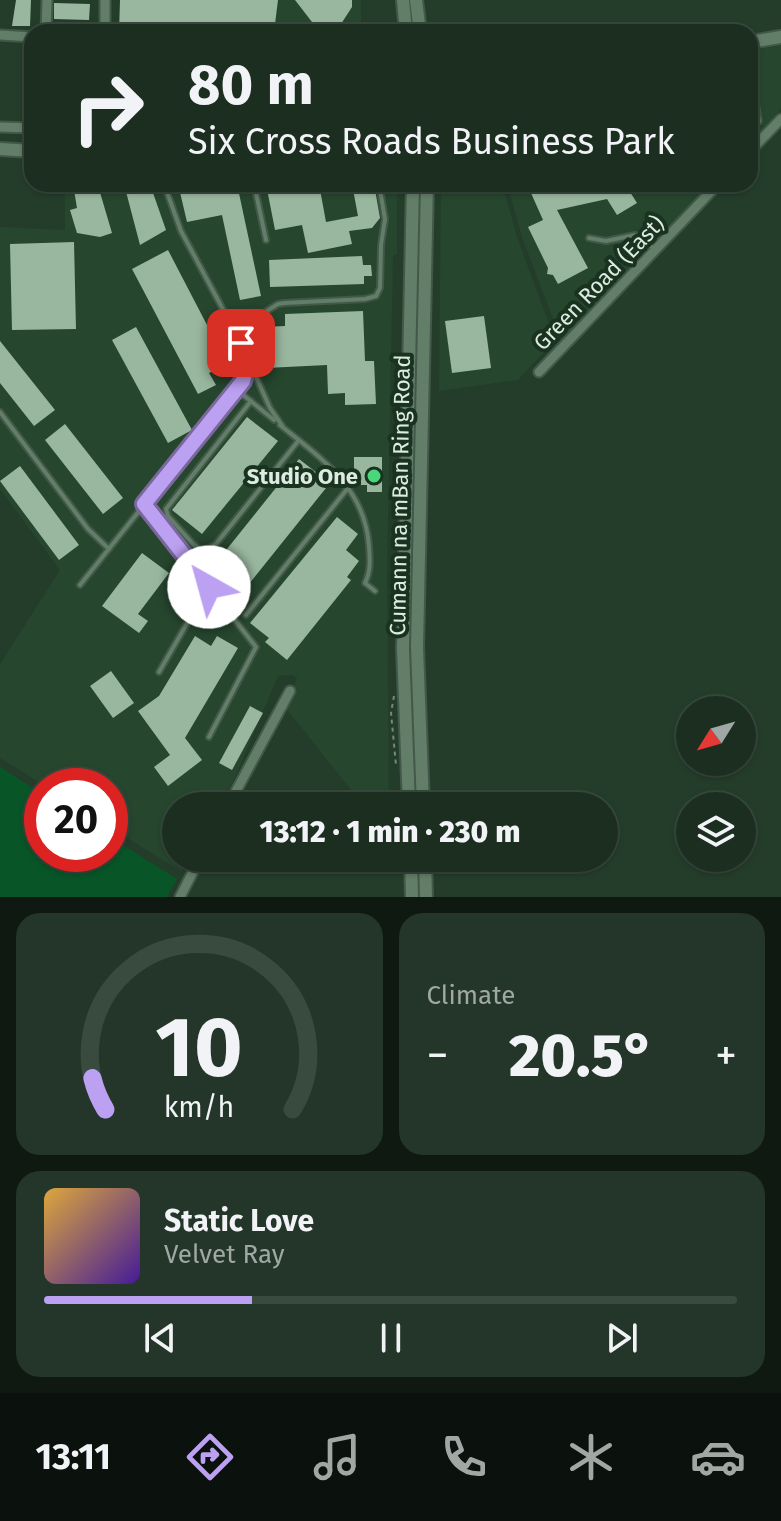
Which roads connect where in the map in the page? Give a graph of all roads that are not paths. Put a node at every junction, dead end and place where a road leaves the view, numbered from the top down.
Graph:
1 (47, 0) edge
2 (105, 0) edge
3 (403, 0) edge
4 (416, 0) edge
5 (46, 24) edge
6 (105, 24) edge
7 (405, 24) edge
8 (419, 24) edge
9 (0, 35) edge
10 (24, 36) edge
11 (781, 37) edge
12 (758, 41) edge
13 (781, 119) edge
14 (0, 127) edge
15 (24, 128) edge
16 (758, 143) edge
17 (0, 149) edge
18 (24, 150) edge
19 (166, 192) edge
20 (256, 192) edge
21 (380, 192) edge
22 (413, 192) edge
23 (427, 192) edge
24 (710, 192) edge
25 (589, 238) dead end
26 (266, 240) dead end
27 (655, 250) junction
28 (232, 325) junction
29 (241, 343) junction
30 (539, 372) dead end
31 (236, 389) junction
32 (251, 401) junction
33 (0, 412) edge
34 (283, 427) junction
35 (299, 440) junction
36 (348, 488) junction
37 (144, 504) junction
38 (109, 549) junction
39 (80, 585) dead end
40 (209, 587) junction
41 (375, 591) dead end
42 (246, 615) dead end
43 (159, 672) dead end
44 (290, 691) dead end
45 (209, 737) dead end
46 (236, 792) edge
47 (408, 792) edge
48 (422, 792) edge
49 (193, 872) edge
50 (411, 872) edge
51 (425, 872) edge
52 (180, 897) edge
53 (412, 897) edge
54 (426, 897) edge

1 - 5 street
2 - 6 street
3 - 7 main road
4 - 8 main road
9 - 10 street
11 - 12 main road
13 - 16 street
14 - 15 street
17 - 18 main road
19 - 28 lane
20 - 26 lane
21 - 28 lane
22 - 47 main road, Cumann na mBan Ring Road
23 - 48 main road, Cumann na mBan Ring Road
24 - 27 street, Green Road (East)
25 - 27 lane
27 - 30 street, Green Road (East)
28 - 29 lane
29 - 31 lane
29 - 34 lane
31 - 32 lane
31 - 37 lane
32 - 34 lane
32 - 35 lane
33 - 38 lane
34 - 35 lane
35 - 36 lane
36 - 41 lane
36 - 42 lane
37 - 38 lane
37 - 40 lane
38 - 39 lane
40 - 43 lane
40 - 45 lane
44 - 46 street
49 - 52 street
50 - 53 main road
51 - 54 main road

